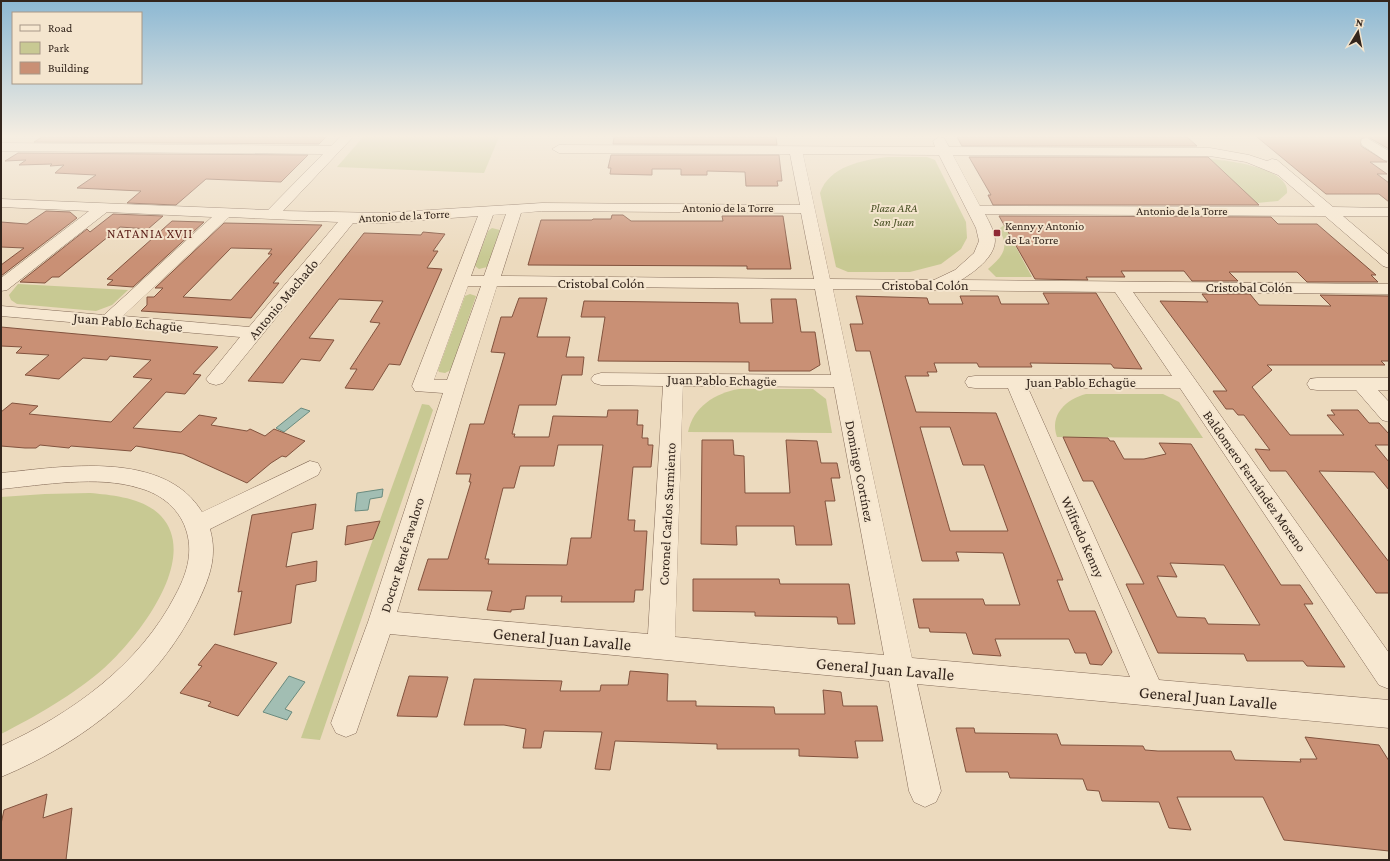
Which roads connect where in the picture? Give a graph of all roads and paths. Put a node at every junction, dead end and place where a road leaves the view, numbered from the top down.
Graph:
1 (308, 177) edge
2 (802, 177) edge
3 (958, 177) edge
4 (1288, 177) edge
5 (1, 203) edge
6 (103, 208) junction
7 (515, 209) junction
8 (808, 209) junction
9 (975, 210) junction
10 (487, 211) junction
11 (1329, 212) junction
12 (1389, 212) edge
13 (225, 213) junction
14 (272, 214) junction
15 (349, 218) junction
16 (1389, 263) edge
17 (461, 281) junction
18 (491, 282) junction
19 (823, 284) junction
20 (1, 286) edge
21 (935, 286) junction
22 (1120, 286) junction
23 (1389, 288) edge
24 (1, 311) edge
25 (108, 320) junction
26 (254, 333) junction
27 (216, 379) dead end
28 (601, 379) dead end
29 (673, 379) junction
30 (842, 381) junction
31 (975, 382) dead end
32 (1015, 382) junction
33 (1186, 382) junction
34 (1317, 384) dead end
35 (1361, 384) junction
36 (1389, 384) edge
37 (455, 387) junction
38 (1389, 415) edge
39 (310, 469) dead end
40 (1, 481) edge
41 (198, 524) junction
42 (381, 622) junction
43 (661, 648) junction
44 (900, 670) junction
45 (1389, 676) edge
46 (1151, 693) junction
47 (1389, 714) edge
48 (346, 723) dead end
49 (1, 762) edge
50 (925, 791) dead end

1 - 14 street
2 - 8 street, Domingo Cortínez
3 - 9 street
4 - 11 street
5 - 6 street, Antonio de la Torre
6 - 13 street, Antonio de la Torre
6 - 20 street
7 - 8 street, Antonio de la Torre
7 - 10 street, Antonio de la Torre
7 - 18 street, Doctor René Favaloro
8 - 19 street, Domingo Cortínez
9 - 11 street, Antonio de la Torre
9 - 21 street
10 - 15 street, Antonio de la Torre
10 - 17 street
11 - 12 street, Antonio de la Torre
11 - 16 street
13 - 14 street, Antonio de la Torre
13 - 25 street
14 - 15 street, Antonio de la Torre
15 - 26 street, Antonio Machado
17 - 18 street, Cristobal Colón
17 - 37 street
18 - 19 street, Cristobal Colón
18 - 37 street, Doctor René Favaloro
19 - 21 street, Cristobal Colón
19 - 30 street, Domingo Cortínez
21 - 22 street, Cristobal Colón
22 - 23 street, Cristobal Colón
22 - 33 street, Baldomero Fernández Moreno
24 - 25 street, Juan Pablo Echagüe
25 - 26 street, Juan Pablo Echagüe
26 - 27 street, Antonio Machado
28 - 29 street, Juan Pablo Echagüe
29 - 30 street, Juan Pablo Echagüe
29 - 43 street, Coronel Carlos Sarmiento
30 - 44 street, Domingo Cortínez
31 - 32 street, Juan Pablo Echagüe
32 - 33 street, Juan Pablo Echagüe
32 - 46 street, Wilfredo Kenny
33 - 45 street, Baldomero Fernández Moreno
34 - 35 street
35 - 36 street
35 - 38 street
37 - 42 street, Doctor René Favaloro
39 - 41 street
40 - 41 street
41 - 49 street
42 - 43 street, General Juan Lavalle
42 - 48 street, Doctor René Favaloro
43 - 44 street, General Juan Lavalle
44 - 46 street, General Juan Lavalle
44 - 50 street, Domingo Cortínez
46 - 47 street, General Juan Lavalle

